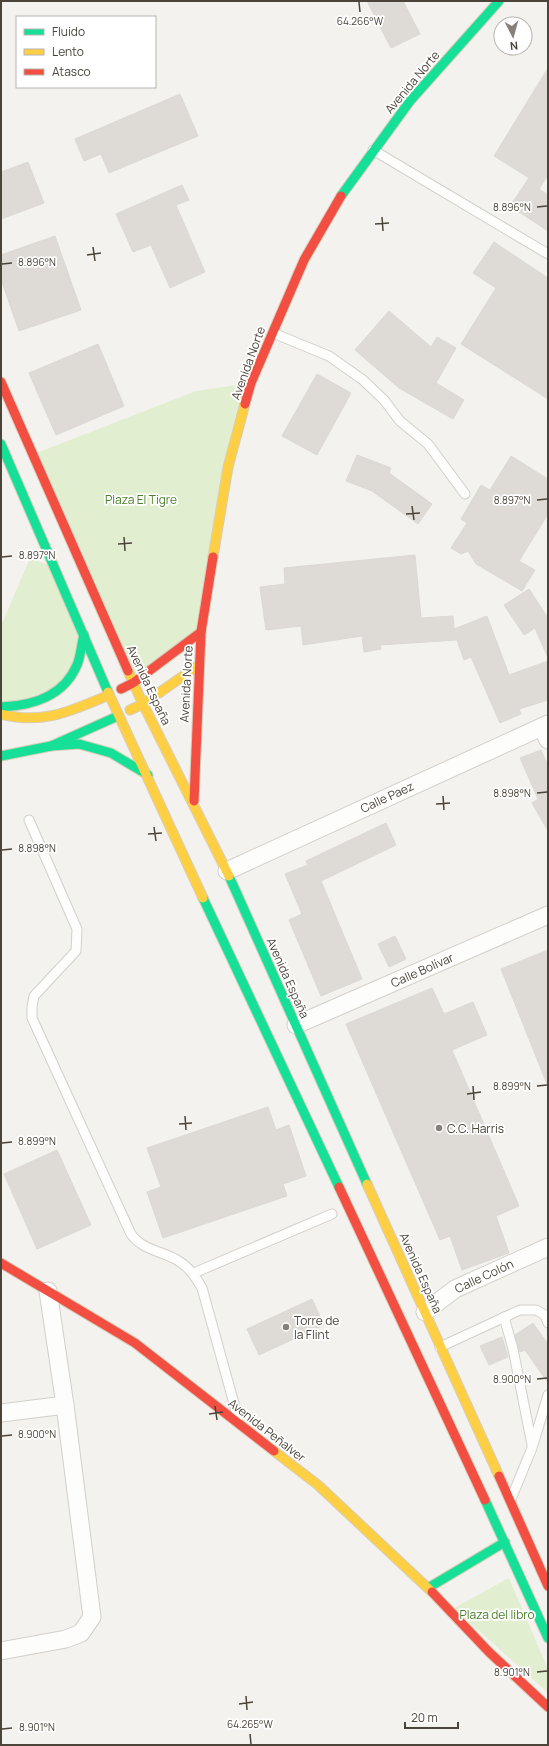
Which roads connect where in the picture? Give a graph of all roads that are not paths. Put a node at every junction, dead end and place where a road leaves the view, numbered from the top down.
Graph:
1 (500, 1) edge
2 (372, 150) junction
3 (548, 254) edge
4 (271, 333) junction
5 (1, 382) edge
6 (1, 444) edge
7 (465, 494) dead end
8 (201, 632) junction
9 (84, 635) junction
10 (199, 665) junction
11 (133, 683) junction
12 (109, 695) junction
13 (143, 704) junction
14 (1, 706) edge
15 (1, 714) edge
16 (118, 716) junction
17 (546, 730) edge
18 (51, 746) junction
19 (1, 756) edge
20 (148, 775) junction
21 (193, 802) junction
22 (29, 820) dead end
23 (192, 826) dead end
24 (190, 849) dead end
25 (189, 864) junction
26 (227, 871) junction
27 (548, 915) edge
28 (296, 1025) junction
29 (332, 1214) dead end
30 (548, 1247) edge
31 (1, 1263) edge
32 (194, 1272) junction
33 (48, 1291) junction
34 (425, 1312) junction
35 (504, 1317) junction
36 (548, 1323) edge
37 (440, 1346) junction
38 (548, 1395) edge
39 (65, 1405) junction
40 (1, 1413) edge
41 (240, 1424) junction
42 (532, 1448) junction
43 (510, 1501) junction
44 (505, 1542) junction
45 (548, 1586) edge
46 (428, 1588) junction
47 (548, 1638) edge
48 (1, 1650) edge
49 (489, 1652) junction
50 (533, 1706) dead end
51 (548, 1707) edge

1 - 2 main road, Avenida Norte
2 - 3 lane
2 - 4 main road, Avenida Norte
4 - 7 lane
4 - 8 main road, Avenida Norte
5 - 11 main road, Avenida España
6 - 9 main road
8 - 10 main road, Avenida Norte
8 - 11 main road
9 - 12 main road
9 - 14 main road
10 - 13 main road
10 - 21 main road, Avenida Norte
11 - 12 main road
11 - 13 main road, Avenida España
12 - 15 main road
12 - 16 main road
13 - 16 main road
13 - 21 main road, Avenida España
16 - 18 main road
16 - 20 main road
17 - 26 street, Calle Paez
18 - 19 main road
18 - 20 main road
20 - 25 main road
21 - 23 main road, Avenida Norte
21 - 26 main road, Avenida España
22 - 32 lane
24 - 25 main road
25 - 44 main road
26 - 28 main road, Avenida España
27 - 28 street, Calle Bolívar
28 - 34 main road, Avenida España
29 - 32 lane
30 - 34 street, Calle Colón
31 - 33 main road, Avenida Peñalver
32 - 41 lane
33 - 39 street
33 - 41 main road, Avenida Peñalver
34 - 37 main road, Avenida España
35 - 36 lane
35 - 37 lane
35 - 42 lane
37 - 43 main road, Avenida España
38 - 42 lane
39 - 40 street
39 - 48 street
41 - 46 main road, Avenida Peñalver
42 - 43 lane
43 - 44 lane
43 - 45 main road, Avenida España
44 - 46 main road
44 - 47 main road
46 - 49 main road, Avenida Peñalver
49 - 50 main road
49 - 51 main road

